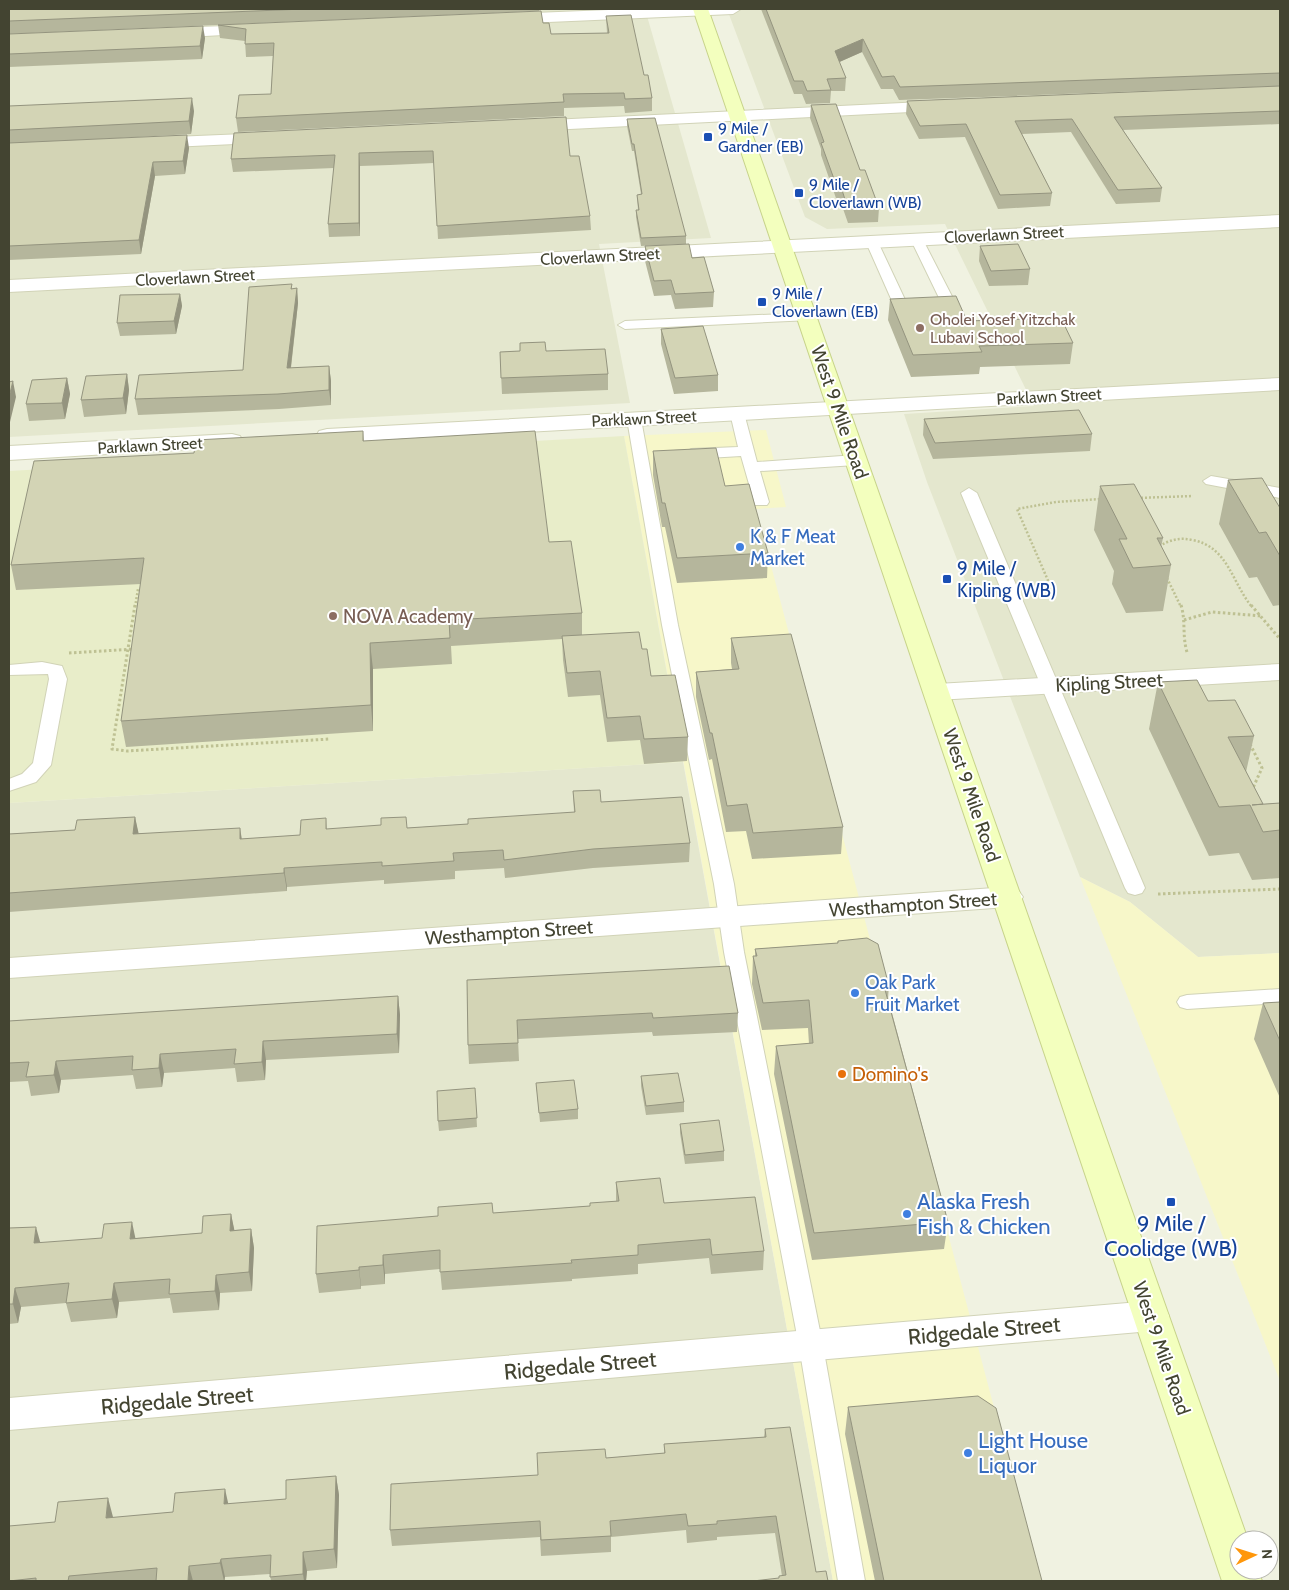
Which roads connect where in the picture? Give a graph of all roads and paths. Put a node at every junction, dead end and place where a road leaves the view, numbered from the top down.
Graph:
1 (733, 9) edge
2 (700, 10) edge
3 (492, 20) edge
4 (275, 29) edge
5 (156, 34) edge
6 (957, 105) edge
7 (737, 116) junction
8 (517, 126) edge
9 (288, 137) edge
10 (128, 144) edge
11 (1280, 221) edge
12 (919, 244) junction
13 (782, 245) junction
14 (875, 246) junction
15 (9, 286) edge
16 (806, 317) junction
17 (625, 325) dead end
18 (1280, 384) edge
19 (837, 407) junction
20 (737, 413) junction
21 (634, 419) junction
22 (307, 437) edge
23 (257, 440) edge
24 (747, 451) junction
25 (9, 453) edge
26 (678, 455) edge
27 (856, 460) junction
28 (751, 467) junction
29 (1211, 481) dead end
30 (969, 493) dead end
31 (1280, 493) edge
32 (1196, 497) dead end
33 (1131, 498) edge
34 (1103, 499) dead end
35 (761, 502) dead end
36 (1155, 551) edge
37 (1162, 570) edge
38 (138, 588) edge
39 (1011, 594) junction
40 (1263, 616) junction
41 (1184, 620) junction
42 (1280, 639) edge
43 (137, 649) edge
44 (127, 650) junction
45 (68, 653) dead end
46 (1188, 656) dead end
47 (9, 670) edge
48 (1280, 672) edge
49 (1050, 685) junction
50 (937, 692) junction
51 (330, 739) dead end
52 (1248, 740) edge
53 (9, 785) edge
54 (1249, 795) edge
55 (1136, 888) joint
56 (1280, 889) edge
57 (1008, 897) junction
58 (729, 917) junction
59 (9, 968) edge
60 (1280, 996) edge
61 (1187, 1002) dead end
62 (1151, 1316) junction
63 (811, 1346) junction
64 (9, 1414) edge
65 (852, 1581) edge
66 (1242, 1581) edge

1 - 2 street
2 - 3 street
2 - 7 main road, West 9 Mile Road
4 - 5 street
6 - 7 street
7 - 8 street
7 - 13 main road, West 9 Mile Road
9 - 10 street
11 - 12 street, Cloverlawn Street
12 - 14 street, Cloverlawn Street
12 - 14 lane
13 - 14 street, Cloverlawn Street
13 - 15 street, Cloverlawn Street
13 - 16 main road, West 9 Mile Road
16 - 17 lane
16 - 19 main road, West 9 Mile Road
18 - 19 street, Parklawn Street
19 - 20 street, Parklawn Street
19 - 27 main road, West 9 Mile Road
20 - 21 street, Parklawn Street
20 - 24 lane
21 - 22 street, Parklawn Street
21 - 58 lane
23 - 25 street, Parklawn Street
24 - 26 lane
24 - 28 lane
27 - 28 lane
27 - 50 main road, West 9 Mile Road
28 - 35 lane
29 - 31 lane
30 - 39 lane
32 - 33 path
34 - 39 path
36 - 40 path
37 - 41 path
38 - 44 path
39 - 49 lane
40 - 41 path
40 - 42 path
41 - 46 path
43 - 44 path
44 - 45 path
44 - 51 path
47 - 53 lane
48 - 49 street, Kipling Street
49 - 50 street, Kipling Street
49 - 55 lane
50 - 57 main road, West 9 Mile Road
52 - 54 path
55 - 56 path
57 - 58 street, Westhampton Street
57 - 62 main road, West 9 Mile Road
58 - 59 street, Westhampton Street
58 - 63 lane
60 - 61 lane
62 - 63 street, Ridgedale Street
62 - 66 main road, West 9 Mile Road
63 - 64 street, Ridgedale Street
63 - 65 lane

